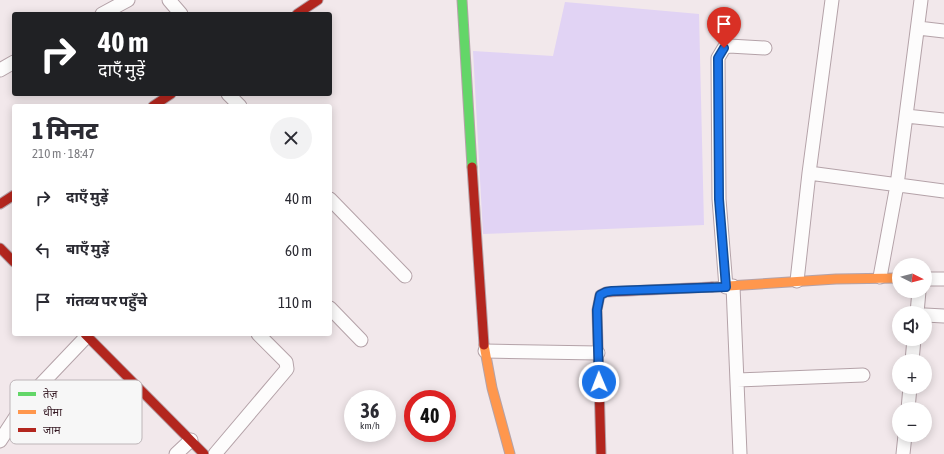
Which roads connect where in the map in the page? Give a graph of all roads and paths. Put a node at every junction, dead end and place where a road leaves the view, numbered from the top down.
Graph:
1 (128, 0) edge
2 (169, 0) edge
3 (318, 0) edge
4 (462, 0) edge
5 (832, 0) edge
6 (921, 0) edge
7 (106, 12) edge
8 (179, 12) edge
9 (300, 12) edge
10 (918, 28) junction
11 (944, 31) edge
12 (765, 48) dead end
13 (12, 63) edge
14 (0, 70) edge
15 (168, 96) edge
16 (230, 96) edge
17 (156, 104) edge
18 (238, 104) edge
19 (906, 116) junction
20 (944, 120) edge
21 (809, 173) junction
22 (897, 185) junction
23 (944, 192) edge
24 (12, 196) edge
25 (332, 201) edge
26 (0, 204) edge
27 (0, 248) edge
28 (12, 260) edge
29 (405, 276) dead end
30 (880, 277) junction
31 (892, 278) edge
32 (932, 279) edge
33 (944, 279) edge
34 (797, 281) junction
35 (729, 286) junction
36 (332, 310) edge
37 (932, 315) edge
38 (944, 316) edge
39 (85, 336) edge
40 (87, 336) edge
41 (260, 336) edge
42 (361, 340) dead end
43 (485, 351) junction
44 (598, 353) junction
45 (864, 375) dead end
46 (45, 380) edge
47 (131, 380) edge
48 (737, 380) junction
49 (142, 391) edge
50 (10, 426) edge
51 (191, 440) junction
52 (0, 441) edge
53 (904, 442) edge
54 (176, 454) edge
55 (204, 454) edge
56 (215, 454) edge
57 (510, 454) edge
58 (601, 454) edge
59 (740, 454) edge
60 (903, 454) edge

1 - 7 street
2 - 8 street
3 - 9 main road
4 - 43 main road
5 - 21 street
6 - 10 street
10 - 11 street
10 - 19 street
12 - 35 street
13 - 14 street
15 - 17 main road
16 - 18 street
19 - 20 street
19 - 22 street
21 - 22 street
21 - 34 street
22 - 23 street
22 - 30 street
24 - 26 main road
25 - 29 street
27 - 28 main road
30 - 31 main road
30 - 34 main road
32 - 33 street
34 - 35 main road
35 - 44 main road
35 - 48 street
36 - 42 street
37 - 38 street
39 - 46 street
40 - 47 main road
41 - 56 street
43 - 44 street
43 - 57 main road
44 - 58 main road
45 - 48 street
48 - 59 street
49 - 51 main road
50 - 52 street
51 - 54 street
51 - 55 main road
53 - 60 street

